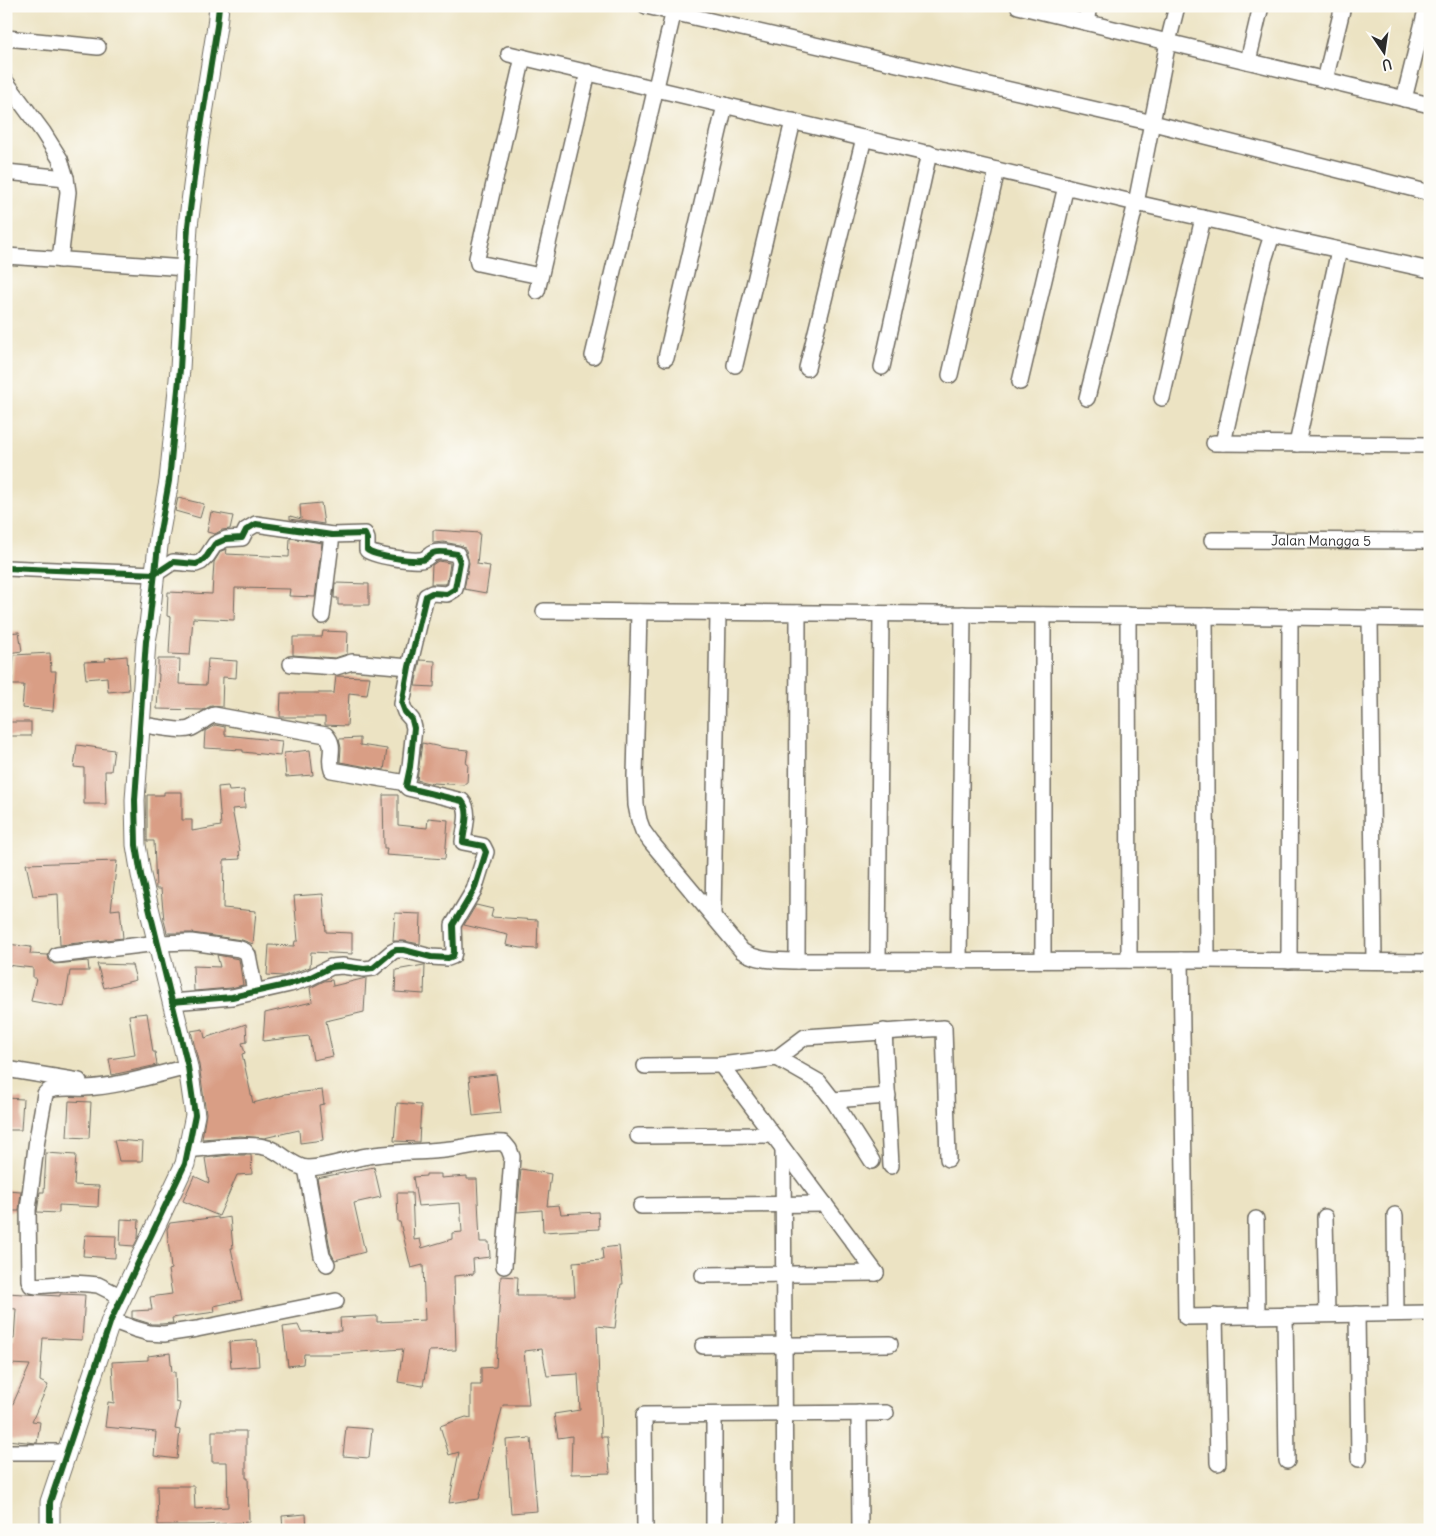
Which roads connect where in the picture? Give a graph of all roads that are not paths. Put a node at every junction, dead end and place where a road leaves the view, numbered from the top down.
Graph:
1 (219, 6) edge
2 (646, 6) edge
3 (1018, 6) edge
4 (1090, 6) edge
5 (1177, 6) edge
6 (1261, 6) edge
7 (1343, 6) edge
8 (1427, 6) edge
9 (674, 9) edge
10 (1086, 22) junction
11 (6, 38) edge
12 (1168, 42) junction
13 (98, 47) dead end
14 (1248, 61) junction
15 (588, 72) junction
16 (1325, 80) junction
17 (6, 82) edge
18 (656, 89) junction
19 (1404, 99) junction
20 (6, 102) edge
21 (23, 104) junction
22 (725, 105) junction
23 (1430, 105) edge
24 (793, 121) junction
25 (1153, 123) junction
26 (864, 138) junction
27 (929, 153) junction
28 (997, 170) junction
29 (6, 172) edge
30 (66, 178) junction
31 (1066, 186) junction
32 (1430, 193) edge
33 (1136, 203) junction
34 (1203, 218) junction
35 (1272, 235) junction
36 (1339, 250) junction
37 (6, 256) edge
38 (60, 260) junction
39 (186, 268) junction
40 (1430, 270) edge
41 (594, 356) dead end
42 (666, 358) dead end
43 (735, 365) dead end
44 (807, 368) dead end
45 (882, 368) dead end
46 (950, 375) dead end
47 (1020, 382) dead end
48 (1087, 398) dead end
49 (1162, 398) dead end
50 (1297, 444) junction
51 (1430, 445) edge
52 (332, 536) junction
53 (1212, 540) dead end
54 (1430, 541) edge
55 (6, 568) edge
56 (155, 574) junction
57 (544, 611) dead end
58 (639, 612) junction
59 (718, 613) junction
60 (798, 613) junction
61 (881, 614) junction
62 (963, 614) junction
63 (1043, 615) junction
64 (1128, 615) junction
65 (322, 616) dead end
66 (1205, 616) junction
67 (1290, 617) junction
68 (1370, 618) junction
69 (1430, 619) edge
70 (291, 664) dead end
71 (409, 667) junction
72 (140, 724) junction
73 (406, 782) junction
74 (713, 916) junction
75 (158, 943) junction
76 (57, 954) dead end
77 (1043, 960) junction
78 (1129, 960) junction
79 (1181, 960) junction
80 (1207, 960) junction
81 (798, 961) junction
82 (878, 961) junction
83 (959, 961) junction
84 (1289, 961) junction
85 (1374, 961) junction
86 (1430, 962) edge
87 (255, 991) junction
88 (172, 1002) junction
89 (884, 1031) junction
90 (777, 1058) junction
91 (721, 1065) junction
92 (645, 1066) dead end
93 (188, 1067) junction
94 (6, 1069) edge
95 (105, 1086) junction
96 (888, 1096) junction
97 (833, 1100) junction
98 (773, 1135) junction
99 (638, 1136) dead end
100 (783, 1149) junction
101 (189, 1150) junction
102 (948, 1159) dead end
103 (872, 1161) dead end
104 (892, 1166) dead end
105 (306, 1168) junction
106 (825, 1204) junction
107 (783, 1205) junction
108 (641, 1206) dead end
109 (1395, 1215) dead end
110 (1325, 1218) dead end
111 (1256, 1219) dead end
112 (327, 1264) dead end
113 (504, 1266) dead end
114 (784, 1274) junction
115 (703, 1275) dead end
116 (122, 1297) junction
117 (336, 1301) dead end
118 (1396, 1313) junction
119 (1430, 1313) edge
120 (1327, 1314) junction
121 (1357, 1314) junction
122 (1285, 1315) junction
123 (1216, 1316) junction
124 (1257, 1316) junction
125 (111, 1320) junction
126 (890, 1344) dead end
127 (784, 1345) junction
128 (703, 1346) dead end
129 (859, 1413) junction
130 (886, 1413) dead end
131 (784, 1414) junction
132 (714, 1415) junction
133 (6, 1452) edge
134 (66, 1452) junction
135 (1359, 1459) dead end
136 (1287, 1461) dead end
137 (1218, 1463) dead end
138 (50, 1530) edge
139 (645, 1530) edge
140 (714, 1530) edge
141 (785, 1530) edge
142 (860, 1530) edge

1 - 39 street
2 - 9 street
3 - 10 street
4 - 10 street
5 - 12 street
6 - 14 street
7 - 16 street
8 - 19 street
9 - 18 street
9 - 25 street
10 - 12 street
11 - 13 street
12 - 14 street
12 - 25 street
14 - 16 street
15 - 15 street
15 - 18 street
16 - 19 street
17 - 21 street
18 - 22 street
18 - 41 street
19 - 23 street
20 - 21 street
21 - 30 street
22 - 24 street
22 - 42 street
24 - 26 street
24 - 43 street
25 - 32 street
25 - 33 street
26 - 27 street
26 - 44 street
27 - 28 street
27 - 45 street
28 - 31 street
28 - 46 street
29 - 30 street
30 - 38 street
31 - 33 street
31 - 47 street
33 - 34 street
33 - 48 street
34 - 35 street
34 - 49 street
35 - 36 street
35 - 50 street
36 - 40 street
36 - 50 street
37 - 38 street
38 - 39 street
39 - 56 street
50 - 51 street
52 - 56 street
52 - 65 street
52 - 71 street
53 - 54 street, Jalan Mangga 5
55 - 56 street
56 - 72 street
57 - 58 street
58 - 59 street
58 - 74 street
59 - 60 street
59 - 74 street
60 - 61 street
60 - 81 street
61 - 62 street
61 - 82 street
62 - 63 street
62 - 83 street
63 - 64 street
63 - 77 street
64 - 66 street
64 - 78 street
66 - 67 street
66 - 80 street
67 - 68 street
67 - 84 street
68 - 69 street
68 - 85 street
70 - 71 street
71 - 73 street
72 - 73 street
72 - 75 street
73 - 87 street
74 - 81 street
75 - 76 street
75 - 87 street
75 - 88 street
77 - 78 street
77 - 83 street
78 - 79 street
79 - 80 street
79 - 123 street
80 - 84 street
81 - 82 street
82 - 83 street
84 - 85 street
85 - 86 street
87 - 88 street
88 - 93 street
89 - 90 street
89 - 96 street
89 - 102 street
90 - 91 street
90 - 97 street
91 - 92 street
91 - 98 street
93 - 95 street
93 - 101 street
94 - 95 street
95 - 116 street
96 - 97 street
96 - 104 street
97 - 103 street
98 - 99 street
98 - 100 street
100 - 106 street
100 - 107 street
101 - 105 street
101 - 116 street
105 - 112 street
105 - 113 street
106 - 107 street
106 - 114 street
107 - 108 street
107 - 114 street
109 - 118 street
110 - 120 street
111 - 124 street
114 - 115 street
114 - 127 street
116 - 125 street
117 - 125 street
118 - 119 street
118 - 121 street
120 - 121 street
120 - 122 street
121 - 135 street
122 - 124 street
122 - 136 street
123 - 124 street
123 - 137 street
125 - 134 street
126 - 127 street
127 - 128 street
127 - 131 street
129 - 130 street
129 - 131 street
129 - 142 street
131 - 132 street
131 - 141 street
132 - 139 street
132 - 140 street
133 - 134 street
134 - 138 street

